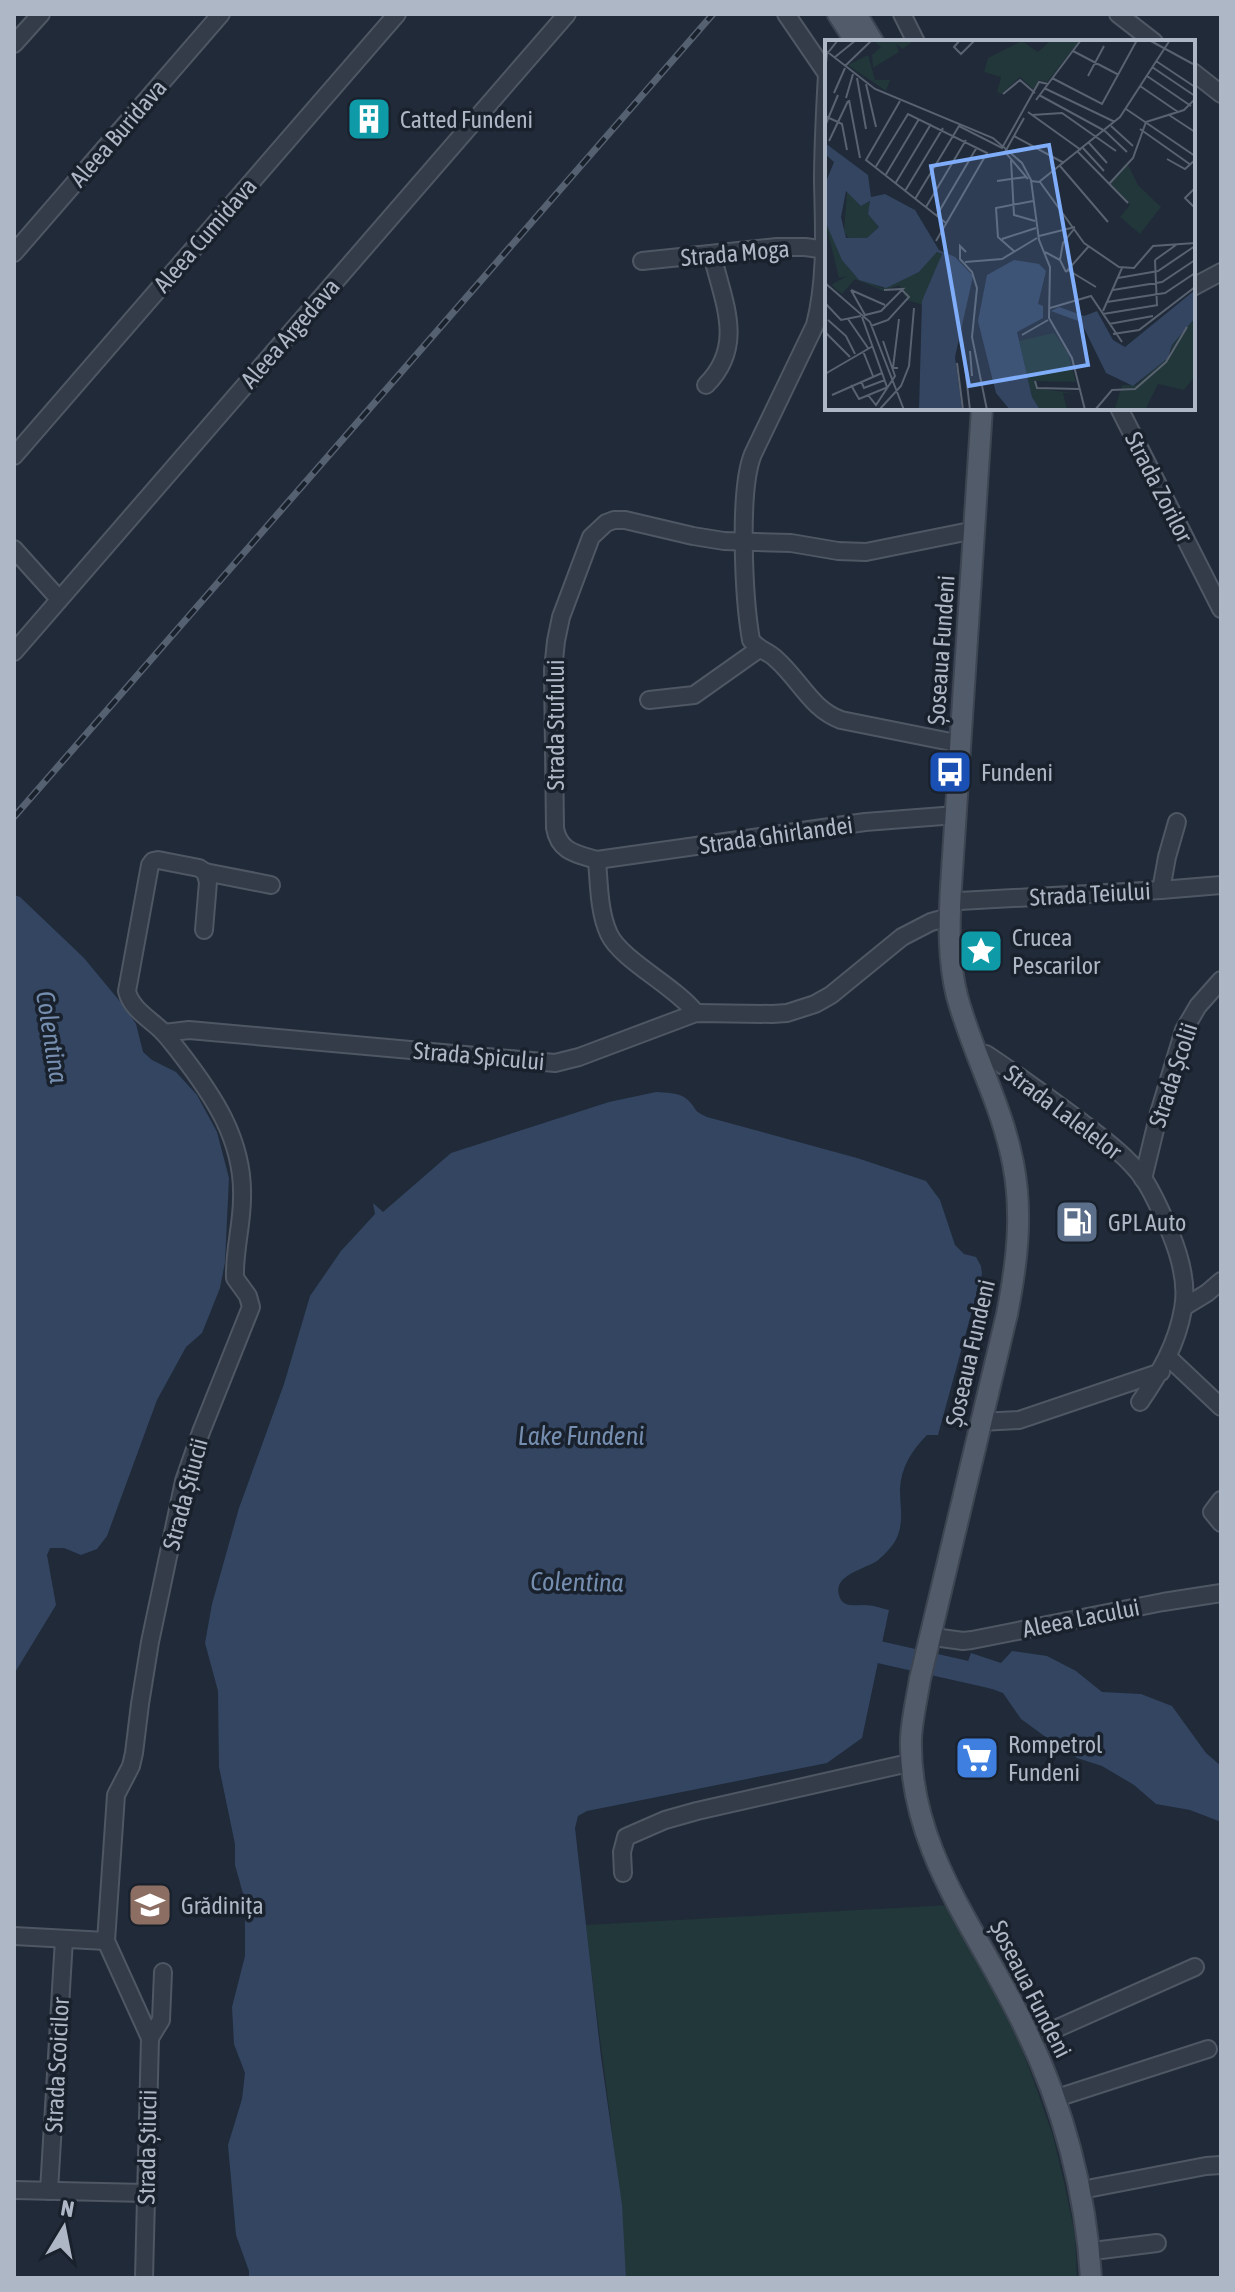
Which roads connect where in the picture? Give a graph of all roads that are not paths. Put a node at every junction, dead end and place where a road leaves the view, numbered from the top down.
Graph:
1 (41, 14) edge
2 (221, 14) edge
3 (397, 14) edge
4 (567, 14) edge
5 (786, 14) edge
6 (838, 14) edge
7 (856, 14) edge
8 (902, 14) edge
9 (1118, 14) edge
10 (855, 40) edge
11 (872, 40) edge
12 (915, 40) edge
13 (1151, 40) edge
14 (14, 44) edge
15 (825, 71) edge
16 (1195, 74) edge
17 (1221, 94) edge
18 (825, 110) edge
19 (825, 249) edge
20 (14, 253) edge
21 (712, 254) junction
22 (642, 261) dead end
23 (1221, 272) edge
24 (1195, 286) edge
25 (706, 385) dead end
26 (982, 410) edge
27 (990, 410) edge
28 (1120, 410) edge
29 (14, 456) edge
30 (975, 530) junction
31 (744, 542) junction
32 (14, 549) edge
33 (59, 599) junction
34 (1221, 609) edge
35 (759, 649) junction
36 (14, 652) edge
37 (649, 700) dead end
38 (961, 744) junction
39 (956, 815) junction
40 (1177, 822) dead end
41 (597, 860) junction
42 (205, 872) junction
43 (271, 885) dead end
44 (1221, 885) edge
45 (1161, 890) junction
46 (954, 909) junction
47 (204, 930) dead end
48 (1221, 980) edge
49 (696, 1013) junction
50 (164, 1033) junction
51 (986, 1054) junction
52 (1143, 1179) junction
53 (1221, 1281) edge
54 (1207, 1293) junction
55 (1221, 1306) edge
56 (1184, 1307) junction
57 (1165, 1364) junction
58 (1140, 1402) dead end
59 (1221, 1407) edge
60 (986, 1422) junction
61 (1221, 1500) edge
62 (1221, 1523) edge
63 (1221, 1593) edge
64 (937, 1639) junction
65 (918, 1724) junction
66 (913, 1762) junction
67 (623, 1873) dead end
68 (14, 1936) edge
69 (64, 1939) junction
70 (106, 1941) junction
71 (1195, 1967) dead end
72 (163, 1972) dead end
73 (1042, 2035) junction
74 (150, 2038) junction
75 (1208, 2049) dead end
76 (1066, 2095) junction
77 (1221, 2165) edge
78 (1092, 2188) junction
79 (14, 2190) edge
80 (49, 2191) junction
81 (146, 2193) junction
82 (1157, 2243) dead end
83 (1101, 2250) junction
84 (144, 2278) edge
85 (1091, 2278) edge
86 (1103, 2278) edge

1 - 14 street
2 - 20 street, Aleea Buridava
3 - 29 street, Aleea Cumidava
4 - 33 street, Aleea Argedava
5 - 15 street
6 - 10 main road
7 - 11 main road
8 - 12 street
9 - 13 street
16 - 17 street
18 - 19 street
19 - 21 street, Strada Moga
19 - 31 street
21 - 22 street, Strada Moga
21 - 25 street
23 - 24 street
26 - 30 main road, Șoseaua Fundeni
27 - 46 main road, Șoseaua Fundeni
28 - 34 street, Strada Zorilor
30 - 31 street
30 - 38 main road, Șoseaua Fundeni
31 - 35 street
31 - 41 street, Strada Stufului
32 - 33 street
33 - 36 street, Aleea Argedava
35 - 37 street
35 - 38 street
38 - 39 main road, Șoseaua Fundeni
39 - 41 street, Strada Ghirlandei
39 - 46 main road, Șoseaua Fundeni
40 - 45 street
41 - 49 street
42 - 43 street
42 - 47 street
42 - 50 street, Strada Știucii
44 - 45 street, Strada Teiului
45 - 46 street, Strada Teiului
46 - 49 street, Strada Spicului
46 - 51 main road, Șoseaua Fundeni
46 - 60 main road, Șoseaua Fundeni
48 - 52 street, Strada Școlii
49 - 50 street, Strada Spicului
50 - 70 street, Strada Știucii
51 - 52 street, Strada Lalelelor
51 - 60 main road, Șoseaua Fundeni
52 - 56 street, Strada Lalelelor
53 - 54 street
54 - 55 street
54 - 56 street
56 - 57 street
57 - 58 street
57 - 59 street
57 - 60 street
60 - 64 main road, Șoseaua Fundeni
61 - 62 street
63 - 64 street, Aleea Lacului
64 - 65 main road, Șoseaua Fundeni
65 - 66 main road, Șoseaua Fundeni
65 - 73 main road, Șoseaua Fundeni
66 - 67 street
66 - 85 main road, Șoseaua Fundeni
68 - 69 street
69 - 70 street
69 - 80 street, Strada Scoicilor
70 - 74 street, Strada Știucii
71 - 73 street
72 - 74 street
73 - 76 main road, Șoseaua Fundeni
74 - 81 street, Strada Știucii
75 - 76 street
76 - 78 main road, Șoseaua Fundeni
77 - 78 street
78 - 83 main road, Șoseaua Fundeni
79 - 80 street
80 - 81 street
81 - 84 street, Strada Știucii
82 - 83 street
83 - 86 main road, Șoseaua Fundeni

